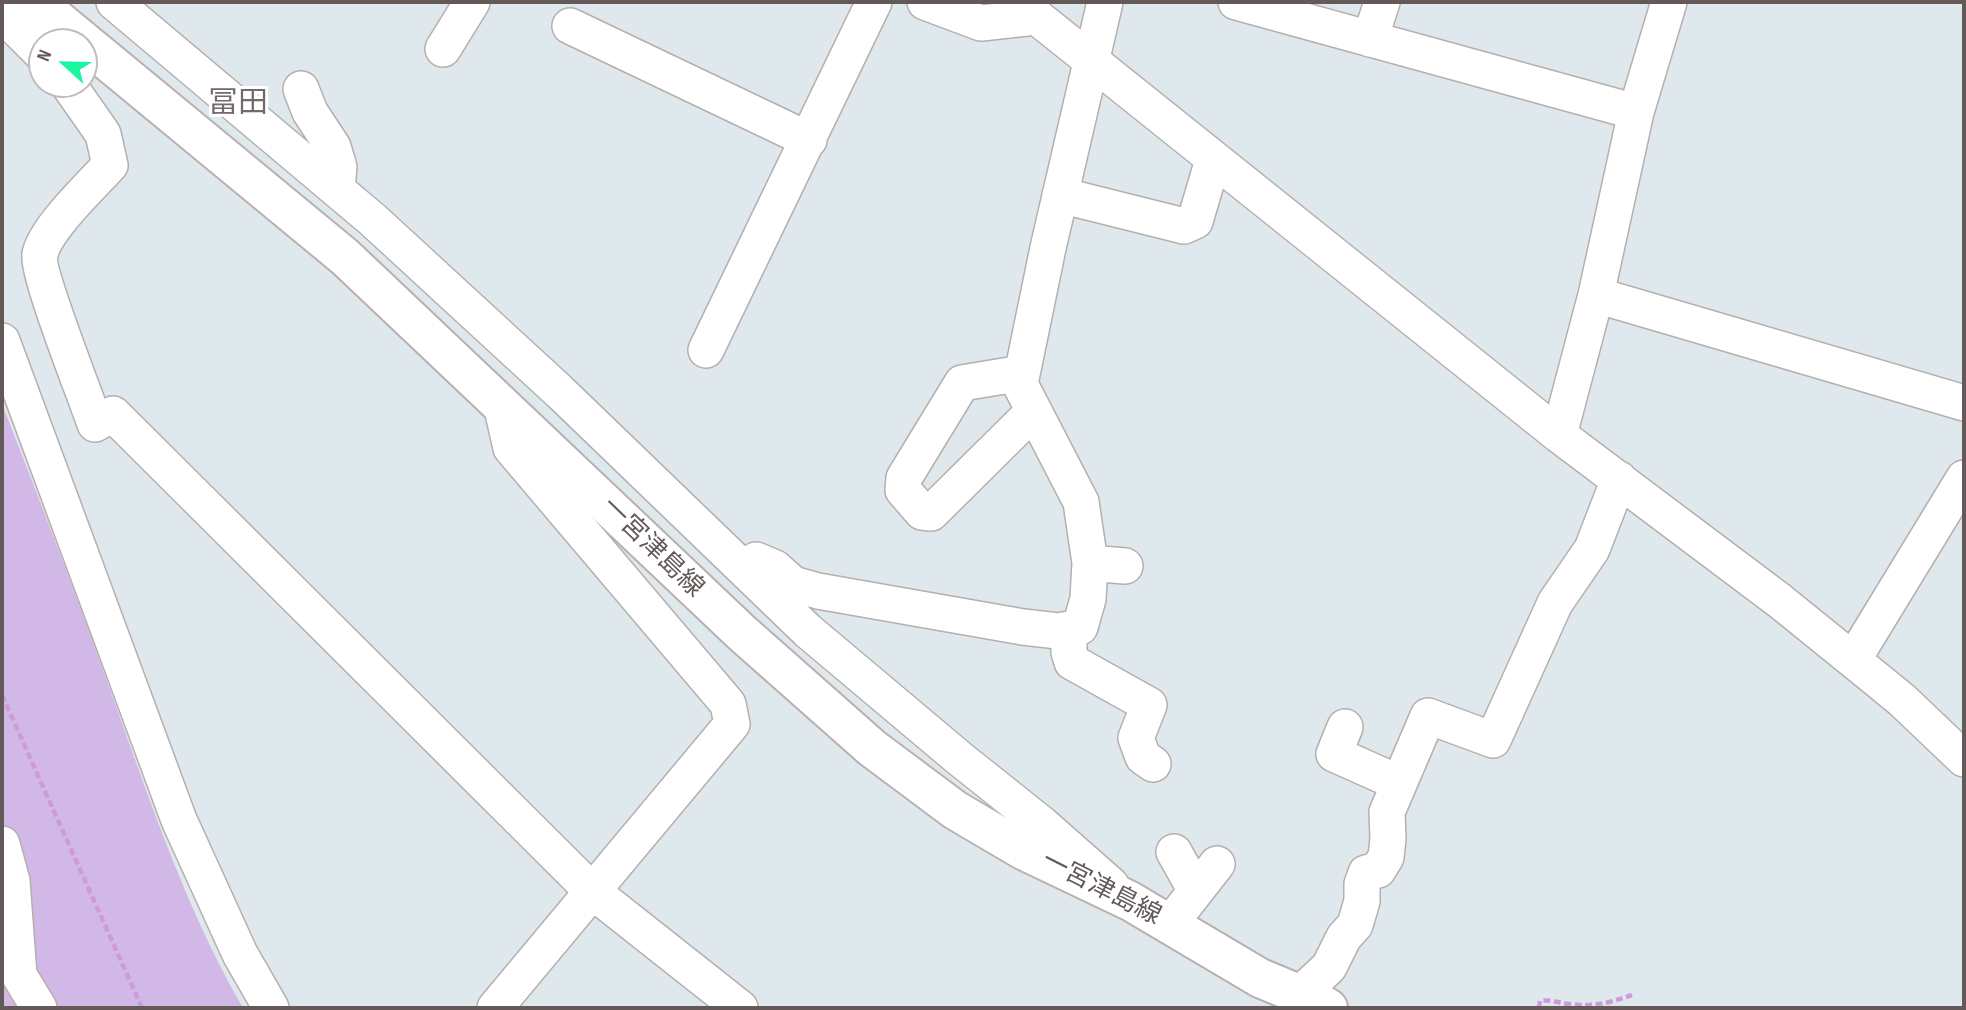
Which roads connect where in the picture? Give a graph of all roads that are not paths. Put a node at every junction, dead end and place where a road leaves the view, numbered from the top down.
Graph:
1 (36, 2) edge
2 (114, 2) edge
3 (472, 2) edge
4 (874, 2) edge
5 (925, 2) edge
6 (1105, 2) edge
7 (1236, 2) edge
8 (1382, 2) edge
9 (1669, 2) edge
10 (1027, 9) edge
11 (2, 14) edge
12 (570, 26) dead end
13 (1370, 39) junction
14 (28, 40) edge
15 (443, 49) dead end
16 (1090, 60) junction
17 (301, 89) dead end
18 (78, 98) edge
19 (1636, 112) junction
20 (809, 140) junction
21 (1213, 160) junction
22 (337, 189) junction
23 (1060, 195) junction
24 (1596, 295) junction
25 (2, 341) edge
26 (706, 350) dead end
27 (1023, 373) junction
28 (1964, 403) edge
29 (501, 404) junction
30 (1034, 411) junction
31 (1559, 435) junction
32 (1964, 478) edge
33 (1619, 480) junction
34 (735, 559) junction
35 (1090, 563) junction
36 (1125, 566) dead end
37 (1069, 629) junction
38 (1853, 660) junction
39 (1345, 727) dead end
40 (1963, 754) edge
41 (1153, 764) dead end
42 (1399, 783) junction
43 (2, 844) edge
44 (1174, 852) dead end
45 (1217, 864) dead end
46 (592, 891) junction
47 (1196, 891) junction
48 (1130, 901) junction
49 (1170, 924) junction
50 (1316, 1003) edge
51 (39, 1008) edge
52 (271, 1008) edge
53 (495, 1008) edge
54 (740, 1008) edge

1 - 29 main road, 一宮津島線
2 - 22 street
3 - 15 street
4 - 20 street
5 - 10 street
6 - 16 street
7 - 13 street
8 - 13 street
9 - 19 street
10 - 16 street
11 - 14 street
12 - 20 street
13 - 19 street
16 - 21 street
16 - 23 street
17 - 22 street
18 - 46 street
19 - 24 street
20 - 26 street
21 - 23 street
21 - 31 street
22 - 34 street
23 - 27 street
24 - 28 street
24 - 31 street
25 - 52 street
27 - 30 street
27 - 30 street
29 - 46 street
29 - 48 main road, 一宮津島線
30 - 35 street
31 - 33 street
32 - 38 street
33 - 38 street
33 - 42 street
34 - 37 street
34 - 48 street
35 - 36 street
35 - 37 street
37 - 41 street
38 - 40 street
39 - 42 street
42 - 50 street
43 - 51 street
44 - 47 street
45 - 47 street
46 - 53 street
46 - 54 street
47 - 49 street
48 - 49 main road, 一宮津島線
49 - 50 main road, 一宮津島線

